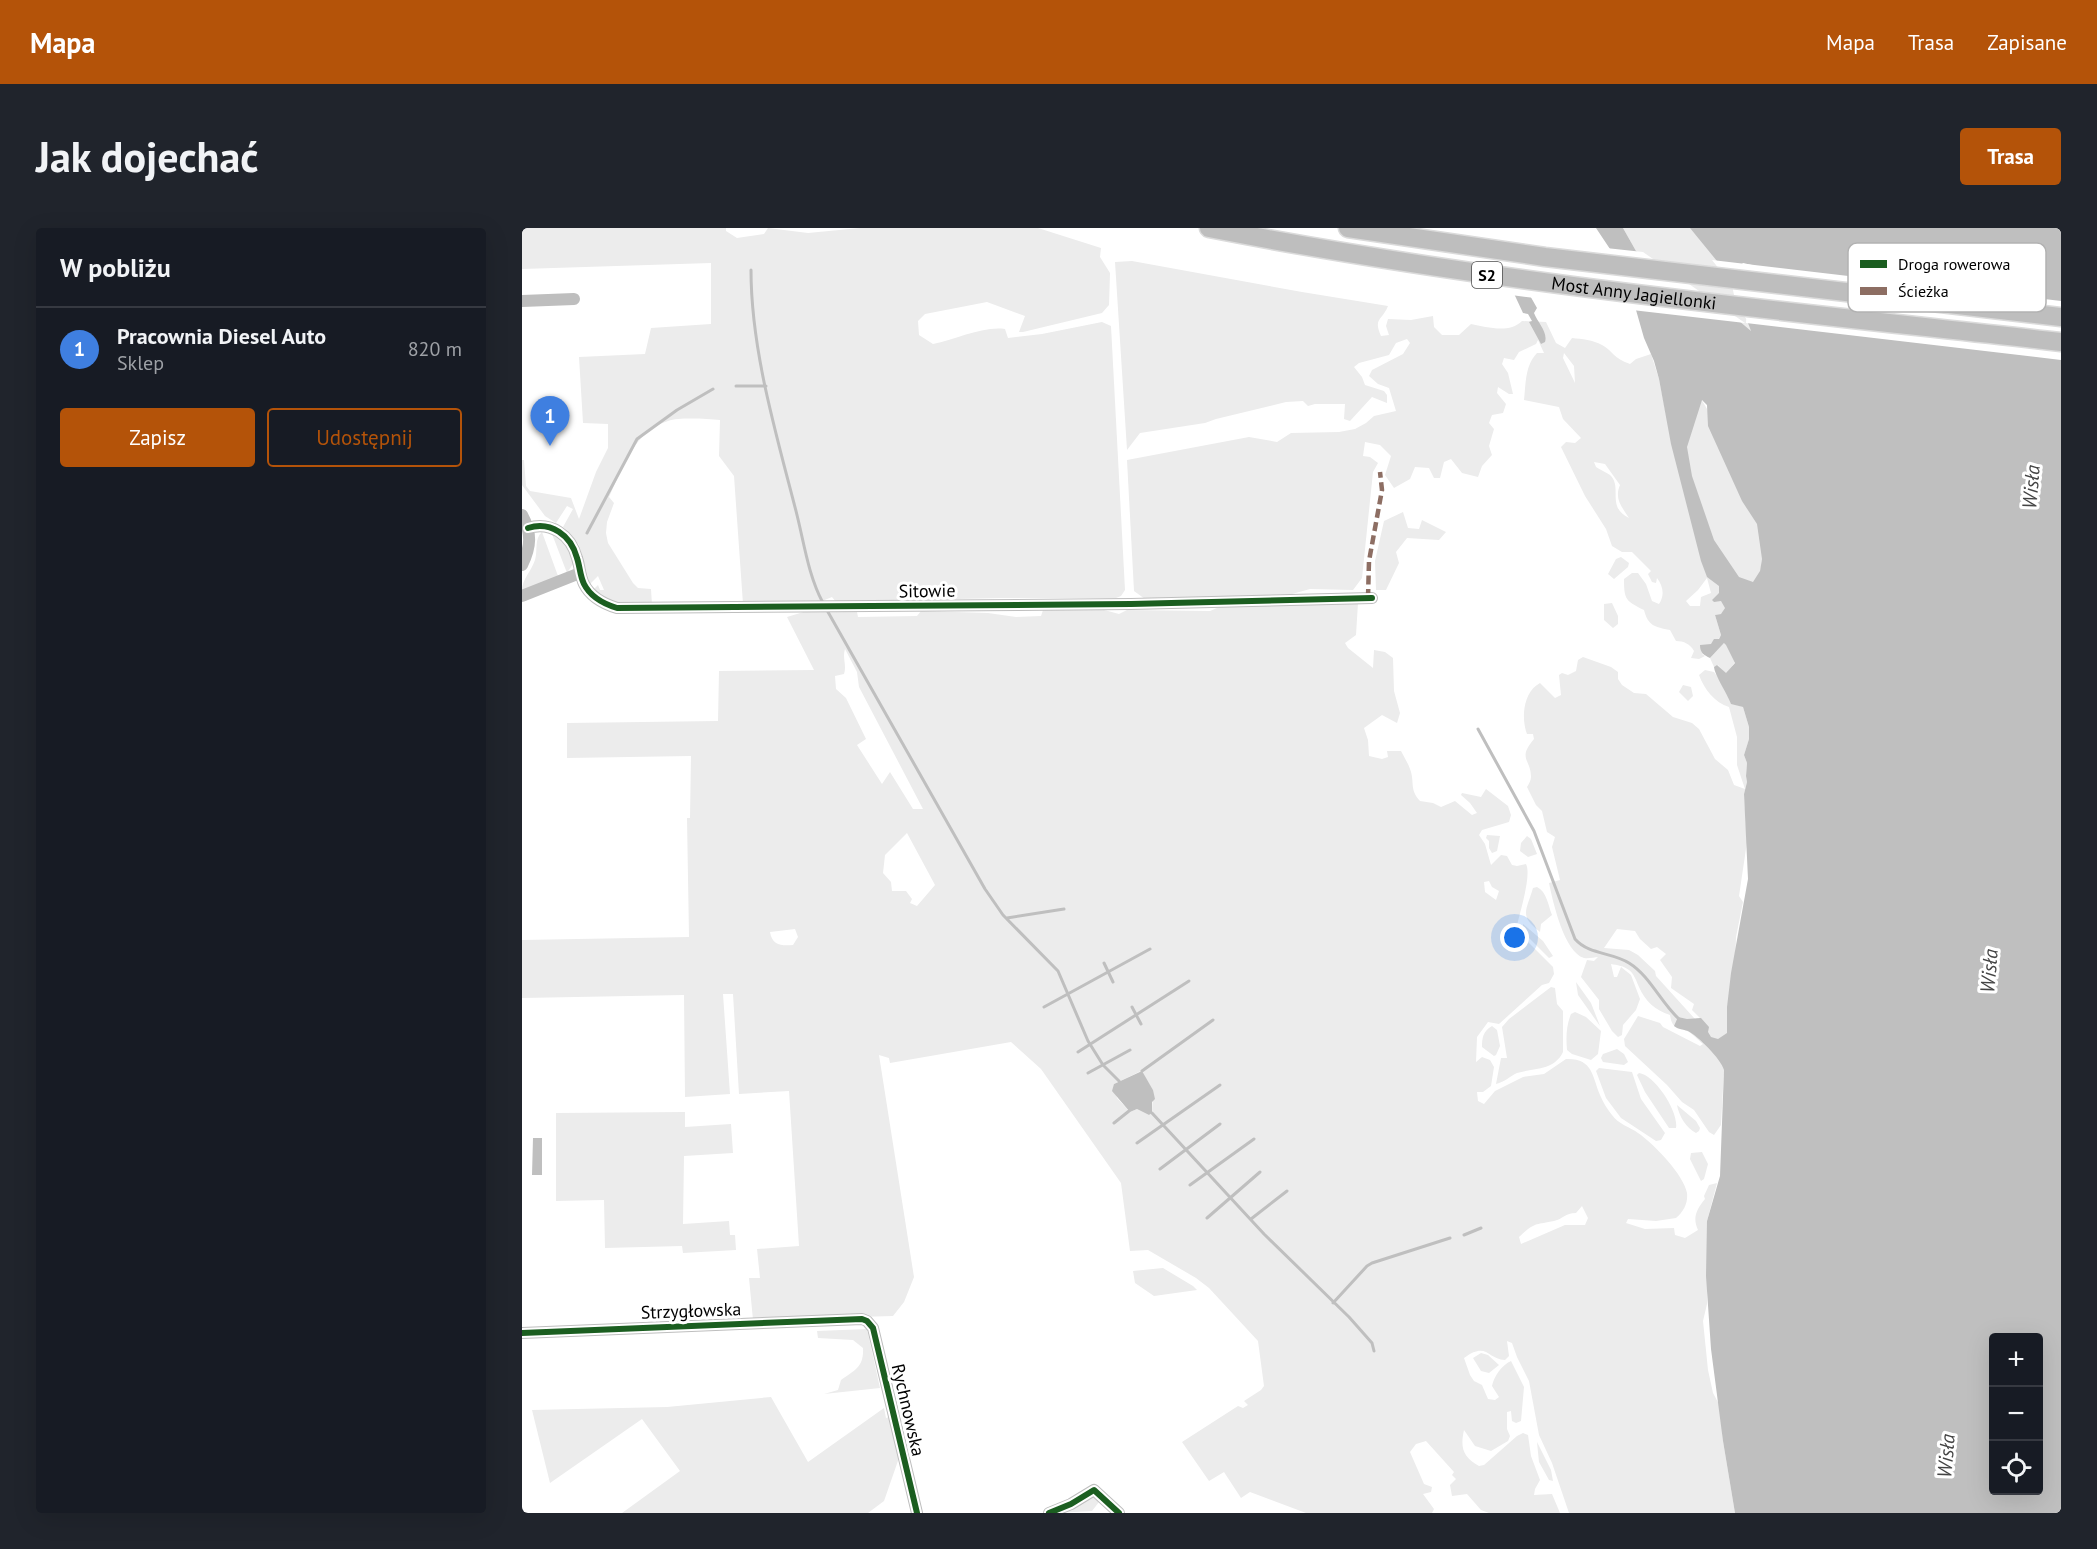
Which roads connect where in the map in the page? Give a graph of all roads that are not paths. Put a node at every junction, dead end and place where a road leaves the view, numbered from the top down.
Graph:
1 (1209, 228) edge
2 (1348, 228) edge
3 (1848, 292) edge
4 (574, 299) dead end
5 (522, 301) edge
6 (2018, 312) edge
7 (2061, 317) edge
8 (2061, 342) edge
9 (522, 515) edge
10 (528, 528) junction
11 (522, 565) edge
12 (580, 573) junction
13 (522, 596) edge
14 (1372, 598) dead end
15 (862, 1319) joint
16 (522, 1333) edge
17 (917, 1513) edge
18 (1049, 1513) edge
19 (1119, 1513) edge

1 - 8 highway, Most Anny Jagiellonki / S2
2 - 3 highway, Most Anny Jagiellonki / S2
4 - 5 street
6 - 7 highway, Most Anny Jagiellonki / S2
9 - 10 street
10 - 11 street
10 - 12 street, Sitowie
12 - 13 street
12 - 14 street, Sitowie
15 - 16 street, Strzygłowska
15 - 17 street, Rychnowska
18 - 19 street

